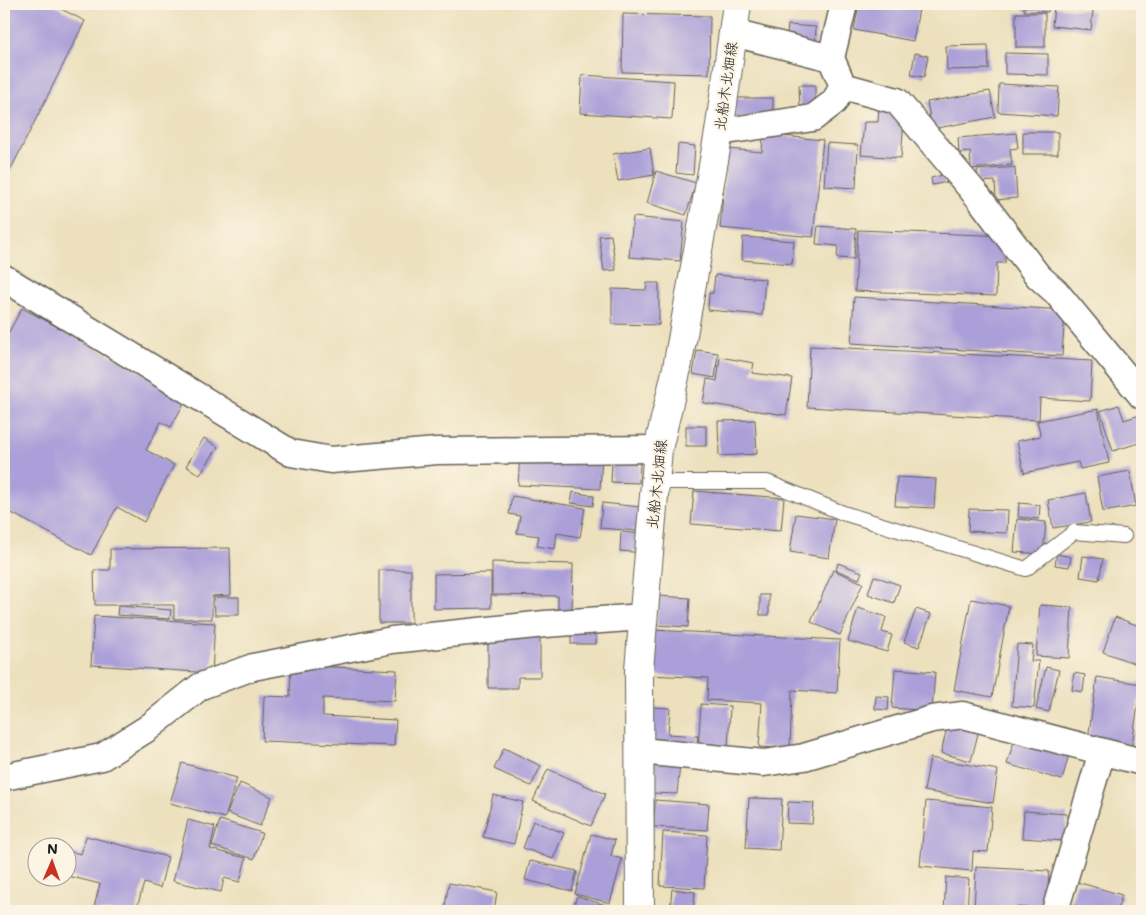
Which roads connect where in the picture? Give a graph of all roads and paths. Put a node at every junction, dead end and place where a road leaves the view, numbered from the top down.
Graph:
1 (737, 4) edge
2 (844, 4) edge
3 (733, 33) junction
4 (832, 58) junction
5 (844, 86) junction
6 (719, 132) junction
7 (4, 278) edge
8 (1142, 396) edge
9 (658, 449) junction
10 (656, 482) junction
11 (1124, 536) dead end
12 (643, 616) junction
13 (640, 751) junction
14 (1102, 752) junction
15 (1142, 762) edge
16 (4, 777) edge
17 (640, 911) edge
18 (1055, 911) edge

1 - 3 main road, 北船木北畑線
2 - 4 street
3 - 4 street
3 - 6 main road, 北船木北畑線
4 - 5 street
5 - 6 street
5 - 8 street
6 - 9 main road, 北船木北畑線
7 - 9 street
9 - 10 main road, 北船木北畑線
10 - 11 lane
10 - 12 main road, 北船木北畑線
12 - 13 main road, 北船木北畑線
12 - 16 street
13 - 14 street
13 - 17 main road, 北船木北畑線
14 - 15 street
14 - 18 street

